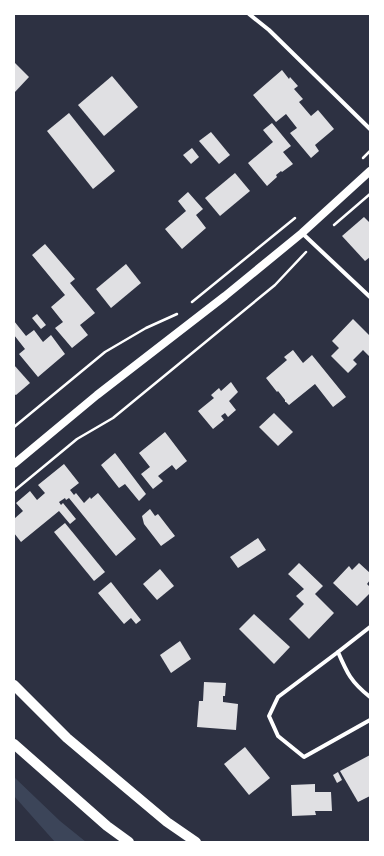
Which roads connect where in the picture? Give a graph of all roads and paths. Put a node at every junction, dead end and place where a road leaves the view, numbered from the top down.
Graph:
1 (249, 14) edge
2 (370, 129) edge
3 (370, 151) edge
4 (359, 161) dead end
5 (370, 171) edge
6 (370, 194) edge
7 (297, 216) dead end
8 (302, 233) junction
9 (313, 244) junction
10 (370, 297) edge
11 (188, 304) dead end
12 (182, 309) dead end
13 (14, 428) edge
14 (14, 464) edge
15 (14, 491) edge
16 (370, 627) edge
17 (338, 652) junction
18 (14, 685) edge
19 (370, 697) edge
20 (370, 720) edge
21 (14, 744) edge
22 (129, 842) edge
23 (196, 842) edge

1 - 2 street
3 - 4 path
5 - 8 main road
6 - 9 path
7 - 11 path
8 - 9 street
8 - 14 main road
9 - 10 street
9 - 15 path
12 - 13 path
16 - 17 street
17 - 19 street
17 - 20 street
18 - 23 main road
21 - 22 main road

